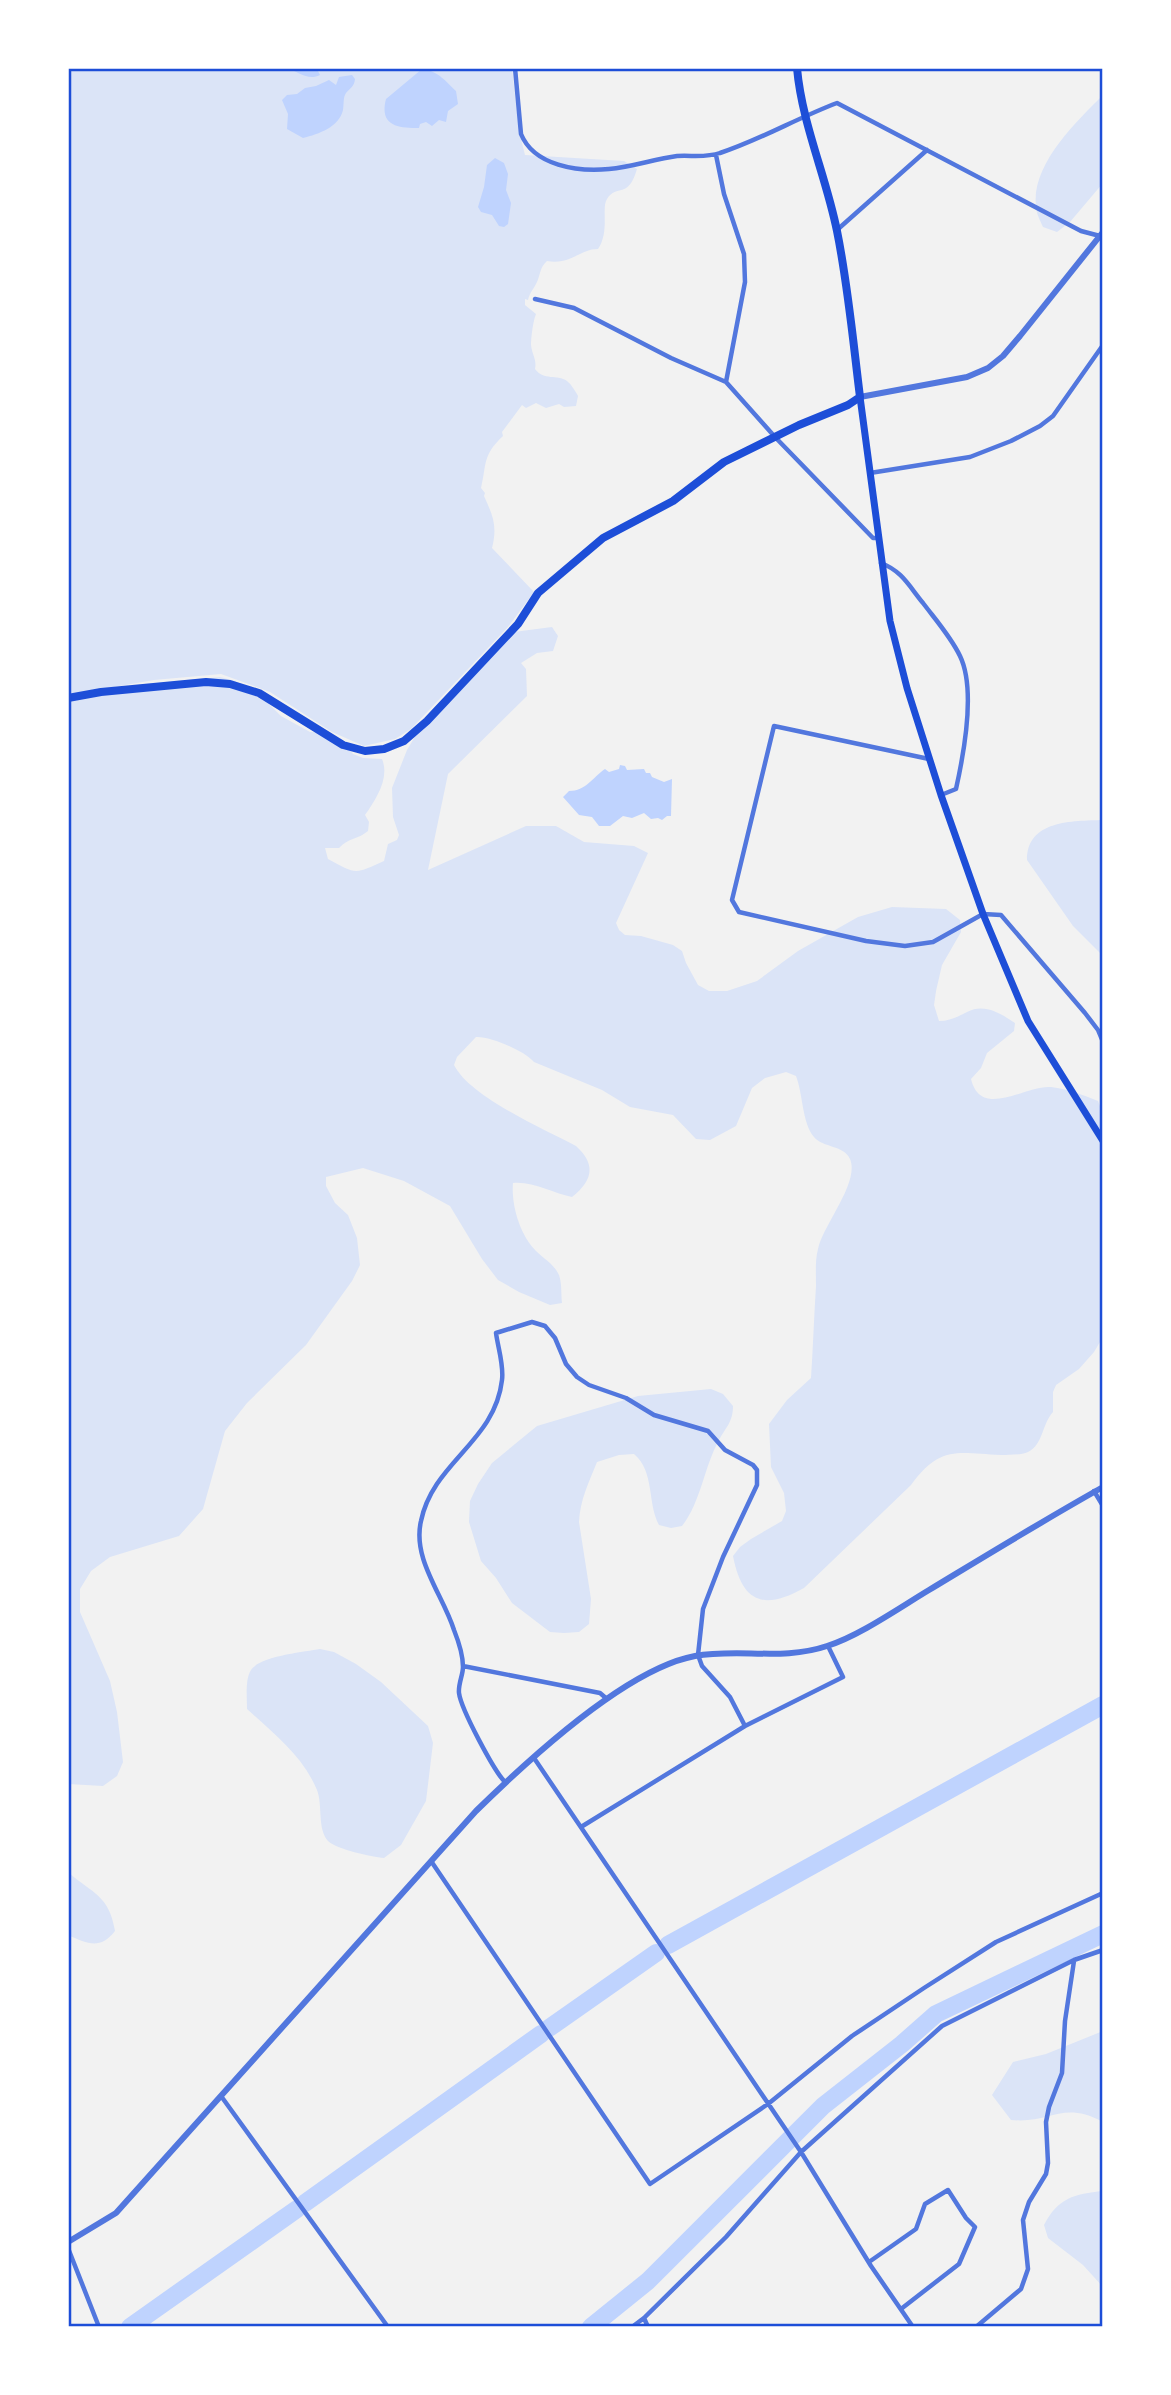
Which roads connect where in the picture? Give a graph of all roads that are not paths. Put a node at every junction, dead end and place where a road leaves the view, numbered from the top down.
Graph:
1 (515, 68) edge
2 (797, 68) edge
3 (805, 115) junction
4 (927, 150) junction
5 (716, 155) junction
6 (837, 230) junction
7 (1102, 235) edge
8 (535, 299) dead end
9 (1103, 345) edge
10 (726, 382) junction
11 (860, 397) junction
12 (775, 437) junction
13 (870, 473) junction
14 (878, 538) junction
15 (881, 563) junction
16 (68, 698) edge
17 (930, 760) junction
18 (941, 794) junction
19 (983, 914) junction
20 (1103, 1042) edge
21 (1103, 1141) edge
22 (1103, 1487) edge
23 (1094, 1491) junction
24 (1103, 1506) edge
25 (828, 1646) junction
26 (698, 1655) junction
27 (463, 1666) junction
28 (607, 1699) junction
29 (745, 1726) junction
30 (534, 1758) junction
31 (505, 1782) junction
32 (581, 1827) junction
33 (431, 1861) junction
34 (1103, 1893) edge
35 (1103, 1950) edge
36 (1074, 1960) junction
37 (221, 2096) junction
38 (768, 2104) junction
39 (802, 2152) junction
40 (68, 2242) edge
41 (68, 2248) edge
42 (869, 2262) junction
43 (901, 2309) junction
44 (644, 2318) junction
45 (99, 2327) edge
46 (388, 2327) edge
47 (632, 2327) edge
48 (648, 2327) edge
49 (913, 2327) edge
50 (976, 2327) edge

1 - 5 street
2 - 3 main road
3 - 4 street
3 - 5 street
3 - 6 main road
4 - 6 street
4 - 7 street
5 - 10 street
6 - 11 main road
7 - 11 street
8 - 10 street
9 - 13 street
10 - 12 street
11 - 12 main road
11 - 13 main road
12 - 14 street
12 - 16 main road
13 - 14 main road
14 - 15 main road
15 - 17 main road
15 - 18 street
17 - 18 main road
17 - 19 street
18 - 19 main road
19 - 20 street
19 - 21 main road
22 - 23 street
23 - 24 street
23 - 25 street
25 - 26 street
25 - 29 street
26 - 27 street
26 - 28 street
26 - 29 street
27 - 28 street
27 - 31 street
28 - 30 street
29 - 32 street
30 - 31 street
30 - 32 street
31 - 33 street
32 - 38 street
33 - 37 street
33 - 38 street
34 - 38 street
35 - 36 street
36 - 39 street
36 - 50 street
37 - 40 street
37 - 46 street
38 - 39 street
39 - 42 street
39 - 44 street
41 - 45 street
42 - 43 street
42 - 43 street
43 - 49 street
44 - 47 street
44 - 48 street

